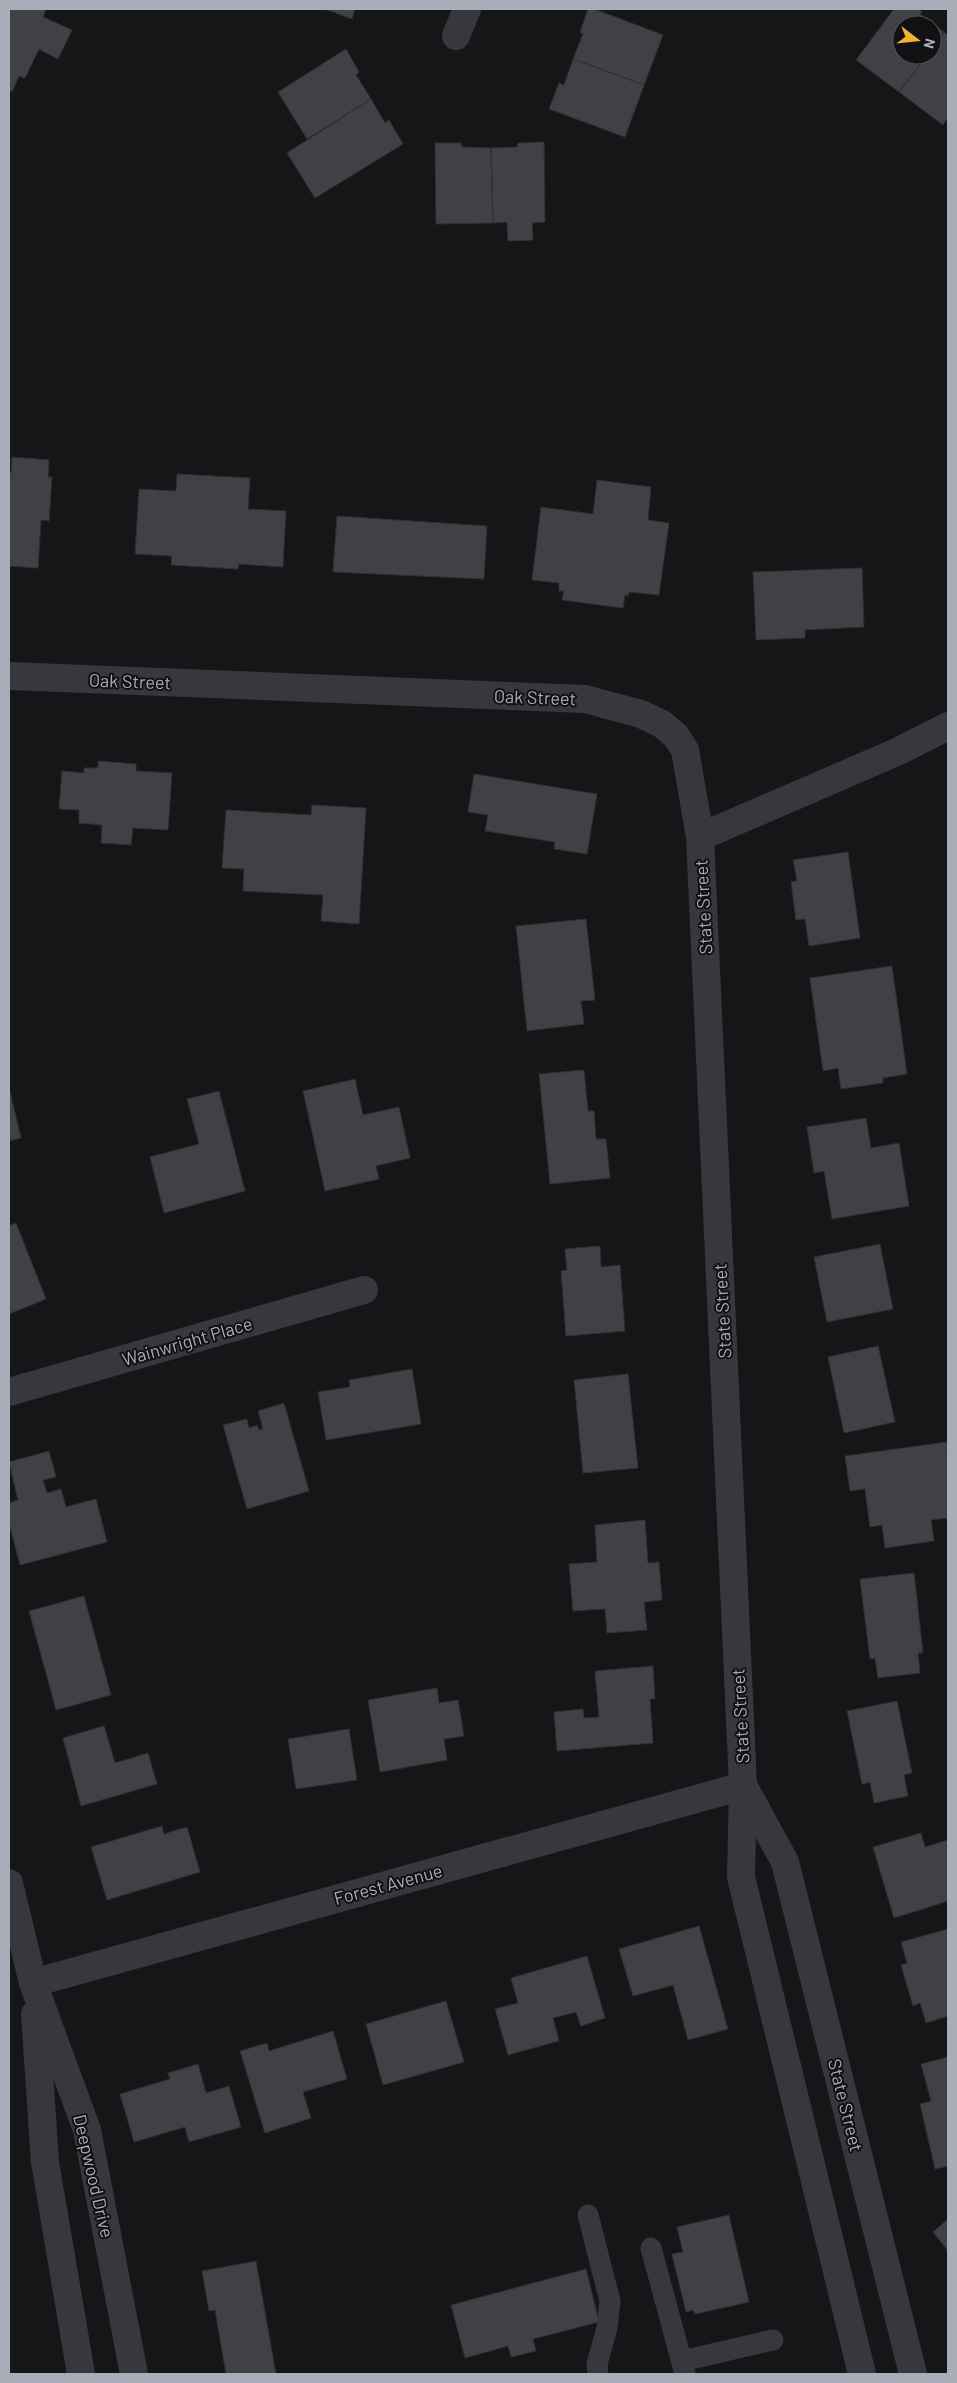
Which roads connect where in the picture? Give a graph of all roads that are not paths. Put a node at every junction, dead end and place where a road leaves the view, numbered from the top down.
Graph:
1 (468, 9) edge
2 (456, 36) dead end
3 (9, 676) edge
4 (948, 726) edge
5 (700, 837) junction
6 (364, 1290) dead end
7 (9, 1392) edge
8 (743, 1786) junction
9 (9, 1883) edge
10 (33, 1983) junction
11 (588, 2215) dead end
12 (651, 2248) dead end
13 (773, 2340) dead end
14 (683, 2368) edge
15 (81, 2374) edge
16 (134, 2374) edge
17 (598, 2374) edge
18 (862, 2374) edge
19 (913, 2374) edge

1 - 2 street
3 - 5 street, Oak Street
4 - 5 street
5 - 8 street, State Street
6 - 7 street, Wainwright Place
8 - 10 street, Forest Avenue
8 - 18 street, State Street
8 - 19 street, State Street
9 - 10 street, Deepwood Drive
10 - 15 street, Deepwood Drive
10 - 16 street, Deepwood Drive
11 - 17 lane
12 - 14 lane
13 - 14 lane

